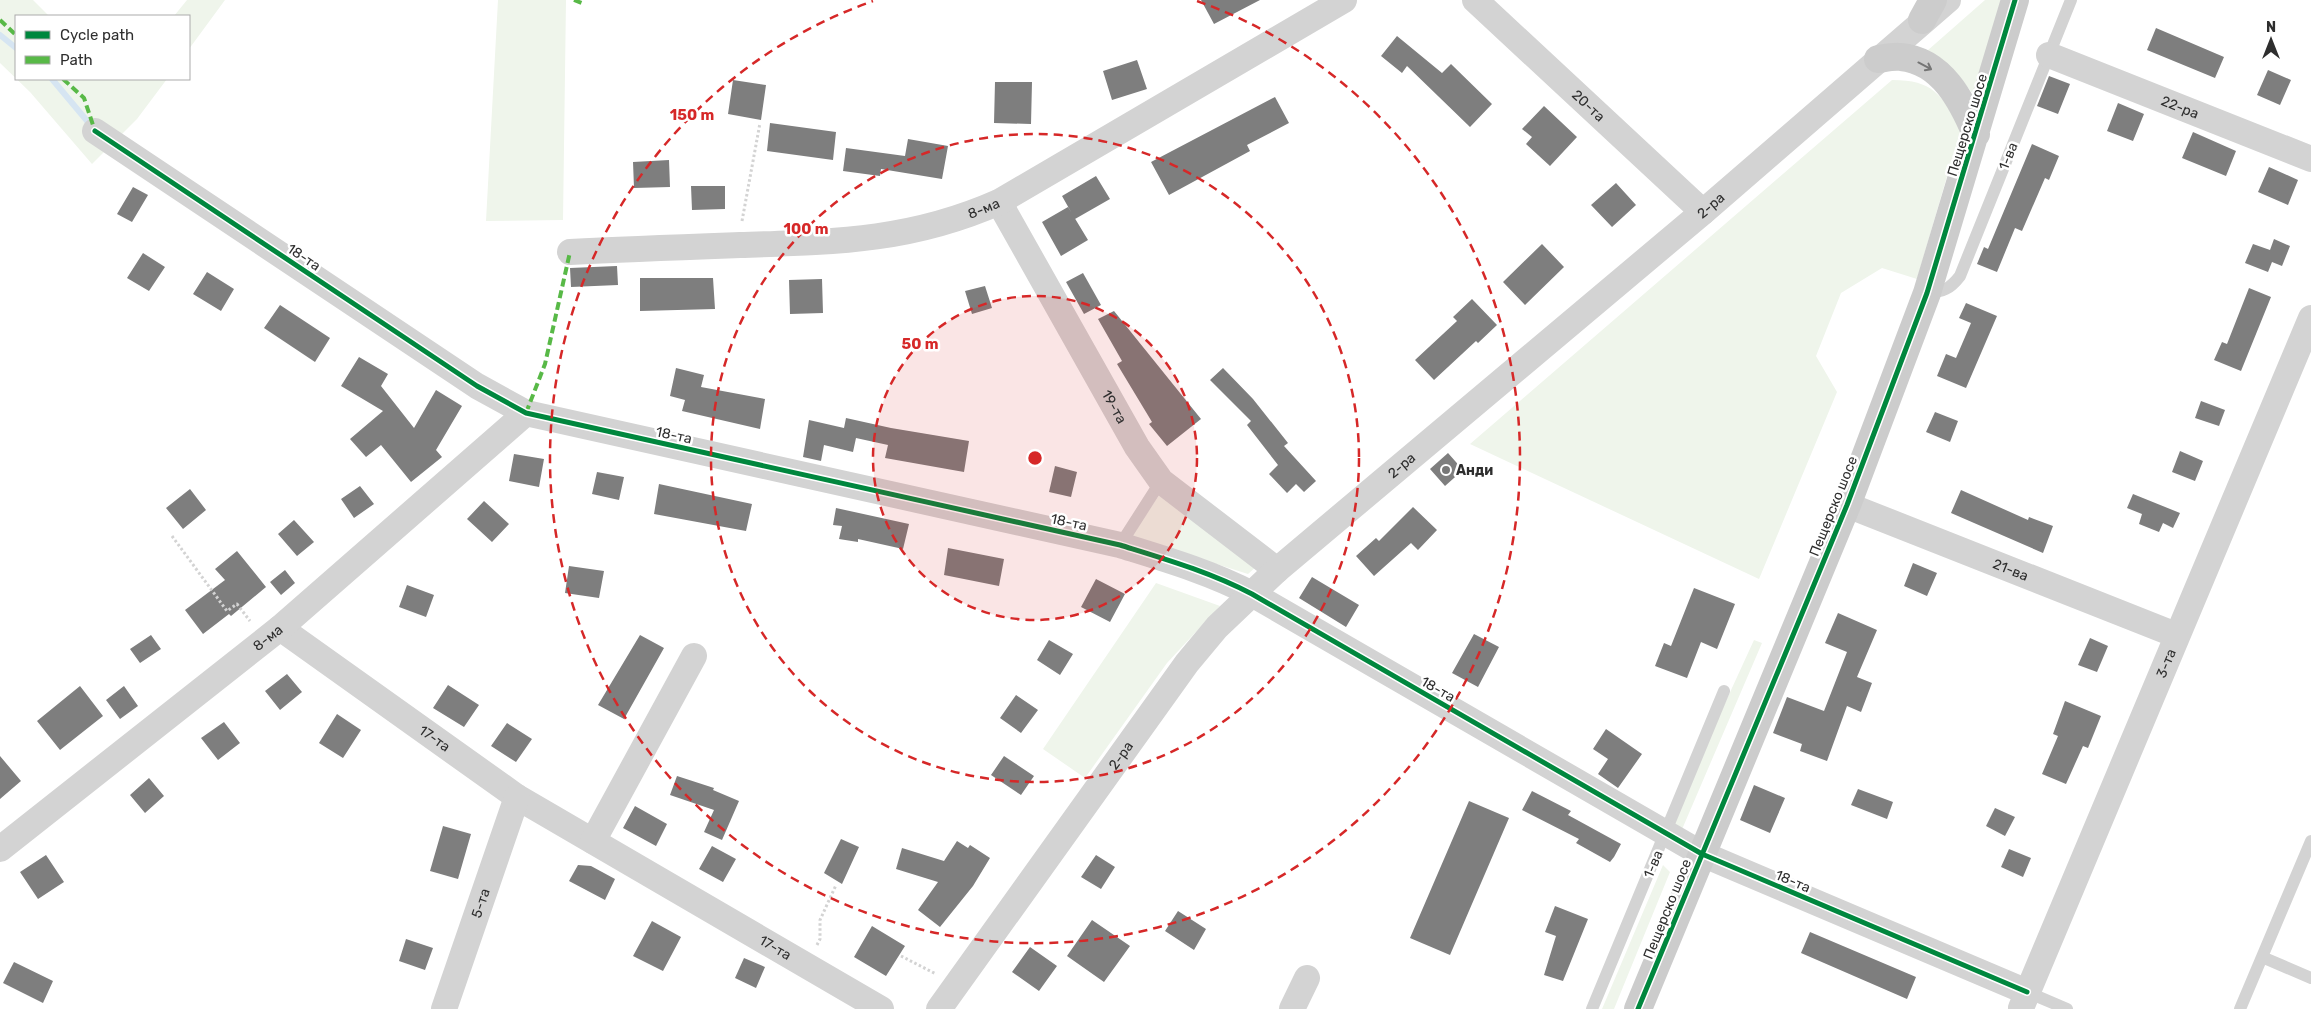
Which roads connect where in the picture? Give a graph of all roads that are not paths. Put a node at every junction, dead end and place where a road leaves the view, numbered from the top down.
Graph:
1 (1344, 0) edge
2 (1475, 0) edge
3 (1948, 0) edge
4 (2015, 0) edge
5 (2071, 0) edge
6 (1928, 10) edge
7 (2048, 55) junction
8 (1878, 59) junction
9 (95, 131) dead end
10 (1976, 134) junction
11 (2311, 159) edge
12 (999, 202) junction
13 (1703, 212) junction
14 (570, 252) dead end
15 (1927, 293) junction
16 (2311, 318) edge
17 (526, 413) junction
18 (1161, 481) junction
19 (1847, 505) junction
20 (1120, 545) junction
21 (1277, 570) junction
22 (1252, 594) junction
23 (273, 634) junction
24 (2176, 635) junction
25 (694, 656) dead end
26 (1724, 691) dead end
27 (517, 797) junction
28 (1665, 834) junction
29 (2311, 840) edge
30 (593, 841) junction
31 (0, 849) edge
32 (1702, 854) junction
33 (2262, 957) junction
34 (1308, 978) dead end
35 (2311, 978) edge
36 (2024, 1001) edge
37 (444, 1009) edge
38 (881, 1009) edge
39 (939, 1009) edge
40 (1292, 1009) edge
41 (1592, 1009) edge
42 (1638, 1009) edge
43 (2067, 1009) edge
44 (2240, 1009) edge

1 - 12 street, 8-ма
2 - 13 street, 20-та
3 - 6 street, 2-ра
4 - 10 main road, Пещерско шосе
5 - 7 lane, 1-ва
6 - 8 street, 2-ра
7 - 11 street, 22-ра
7 - 15 lane, 1-ва
8 -> 10 main road
8 - 13 street, 2-ра
9 - 17 street, 18-та
10 - 15 main road, Пещерско шосе
12 - 14 street, 8-ма
12 - 18 street, 19-та
13 - 21 street, 2-ра
15 - 19 main road, Пещерско шосе
16 - 24 street, 3-та
17 - 20 street, 18-та
17 - 23 street, 8-ма
18 - 20 lane
18 - 21 street, 19-та
19 - 24 street, 21-ва
19 - 32 main road, Пещерско шосе
20 - 22 street, 18-та
21 - 22 street, 2-ра
22 - 28 street, 18-та
22 - 39 street, 2-ра
23 - 27 street, 17-та
23 - 31 street, 8-ма
24 - 36 street, 3-та
25 - 30 street
26 - 28 lane, 1-ва
27 - 30 street, 17-та
27 - 37 street, 5-та
28 - 32 street, 18-та
28 - 41 lane, 1-ва
29 - 33 lane
30 - 38 street, 17-та
32 - 36 street, 18-та
32 - 42 main road, Пещерско шосе
33 - 35 lane
33 - 44 lane
34 - 40 street
36 - 43 lane, 18-та

